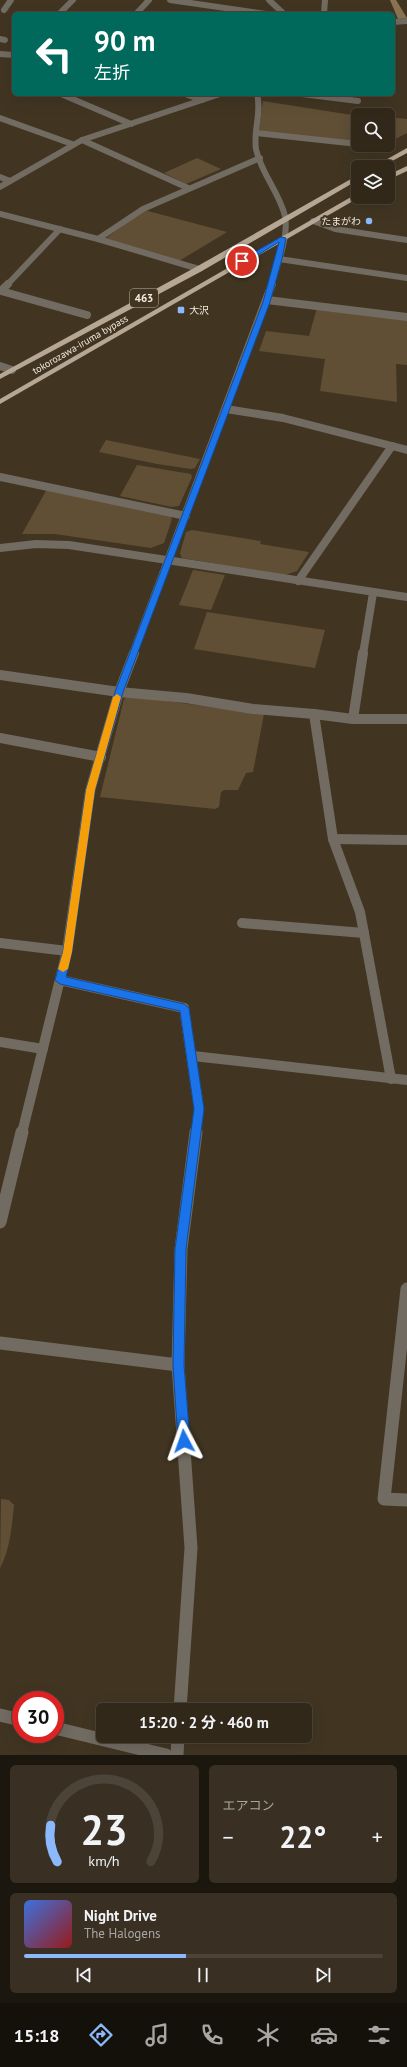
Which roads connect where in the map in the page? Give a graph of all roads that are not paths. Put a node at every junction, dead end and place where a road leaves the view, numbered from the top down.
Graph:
1 (11, 0) edge
2 (73, 0) edge
3 (149, 0) edge
4 (170, 0) edge
5 (269, 0) edge
6 (325, 0) edge
7 (4, 10) dead end
8 (61, 12) edge
9 (138, 12) edge
10 (252, 12) edge
11 (282, 12) edge
12 (324, 12) edge
13 (407, 21) edge
14 (395, 22) edge
15 (0, 54) edge
16 (12, 55) edge
17 (66, 96) edge
18 (191, 96) edge
19 (214, 96) edge
20 (258, 96) edge
21 (318, 96) edge
22 (202, 100) junction
23 (358, 101) dead end
24 (0, 118) edge
25 (131, 124) junction
26 (256, 133) junction
27 (82, 140) junction
28 (351, 143) edge
29 (72, 144) junction
30 (407, 150) edge
31 (260, 158) junction
32 (389, 160) edge
33 (407, 168) edge
34 (395, 174) edge
35 (0, 177) edge
36 (10, 181) junction
37 (351, 181) edge
38 (0, 187) edge
39 (188, 188) junction
40 (351, 199) edge
41 (0, 214) edge
42 (286, 217) junction
43 (313, 221) junction
44 (60, 229) junction
45 (283, 238) junction
46 (98, 239) junction
47 (407, 240) edge
48 (279, 259) junction
49 (199, 268) junction
50 (407, 278) edge
51 (267, 300) junction
52 (87, 315) dead end
53 (407, 317) edge
54 (0, 366) edge
55 (12, 370) junction
56 (0, 377) edge
57 (0, 402) edge
58 (226, 409) junction
59 (392, 446) junction
60 (407, 450) edge
61 (0, 477) edge
62 (186, 516) junction
63 (0, 548) edge
64 (167, 560) junction
65 (298, 581) junction
66 (373, 593) junction
67 (407, 596) edge
68 (0, 675) edge
69 (119, 692) junction
70 (314, 714) junction
71 (353, 719) junction
72 (407, 719) edge
73 (0, 738) edge
74 (101, 757) junction
75 (333, 839) junction
76 (407, 840) edge
77 (242, 923) dead end
78 (364, 934) junction
79 (0, 943) edge
80 (68, 952) junction
81 (60, 980) junction
82 (0, 1042) edge
83 (43, 1049) junction
84 (193, 1056) junction
85 (391, 1079) junction
86 (407, 1080) edge
87 (2, 1208) edge
88 (0, 1222) edge
89 (407, 1289) edge
90 (0, 1343) edge
91 (178, 1365) junction
92 (407, 1500) edge
93 (180, 1703) edge
94 (0, 1715) edge
95 (12, 1718) edge
96 (64, 1730) edge
97 (177, 1743) edge
98 (166, 1755) edge
99 (176, 1755) edge

1 - 7 street
2 - 8 street
3 - 9 street
4 - 10 street
5 - 11 street
6 - 12 street
13 - 14 street
15 - 16 street
17 - 25 street
18 - 22 street
19 - 22 street
20 - 26 street
21 - 23 street
22 - 25 street
24 - 29 street
25 - 27 street
26 - 28 street
26 - 31 street
27 - 29 street
27 - 39 street
29 - 36 street
30 - 32 highway
31 - 39 street
31 - 42 street
33 - 34 highway
35 - 36 street
36 - 38 street
37 - 42 highway, tokorozawa-iruma bypass / 463
39 - 46 street
40 - 43 highway, tokorozawa-iruma bypass / 463
41 - 44 street
42 - 45 street
42 - 49 highway, tokorozawa-iruma bypass / 463
43 - 45 highway, tokorozawa-iruma bypass / 463
43 - 47 street
44 - 46 street
44 - 52 street
45 - 48 street
45 - 57 highway, tokorozawa-iruma bypass / 463
46 - 49 street
48 - 50 street
48 - 51 street
49 - 55 highway, tokorozawa-iruma bypass / 463
51 - 53 street
51 - 58 street
54 - 55 street
55 - 56 highway, tokorozawa-iruma bypass / 463
58 - 59 street
58 - 62 street
59 - 60 street
59 - 65 street
61 - 62 street
62 - 64 street
63 - 64 street
64 - 65 street
64 - 69 street
65 - 66 street
66 - 67 street
66 - 71 street
68 - 69 street
69 - 70 street
69 - 74 street
70 - 71 street
70 - 75 street
71 - 72 street
73 - 74 street
74 - 80 street
75 - 76 street
75 - 78 street
77 - 78 street
78 - 85 street
79 - 80 street
80 - 81 street
81 - 83 street
81 - 84 street
82 - 83 street
83 - 87 street
84 - 85 street
84 - 91 street
85 - 86 street
87 - 88 street
89 - 92 street
90 - 91 street
91 - 93 street
94 - 95 street
96 - 98 street
97 - 99 street

